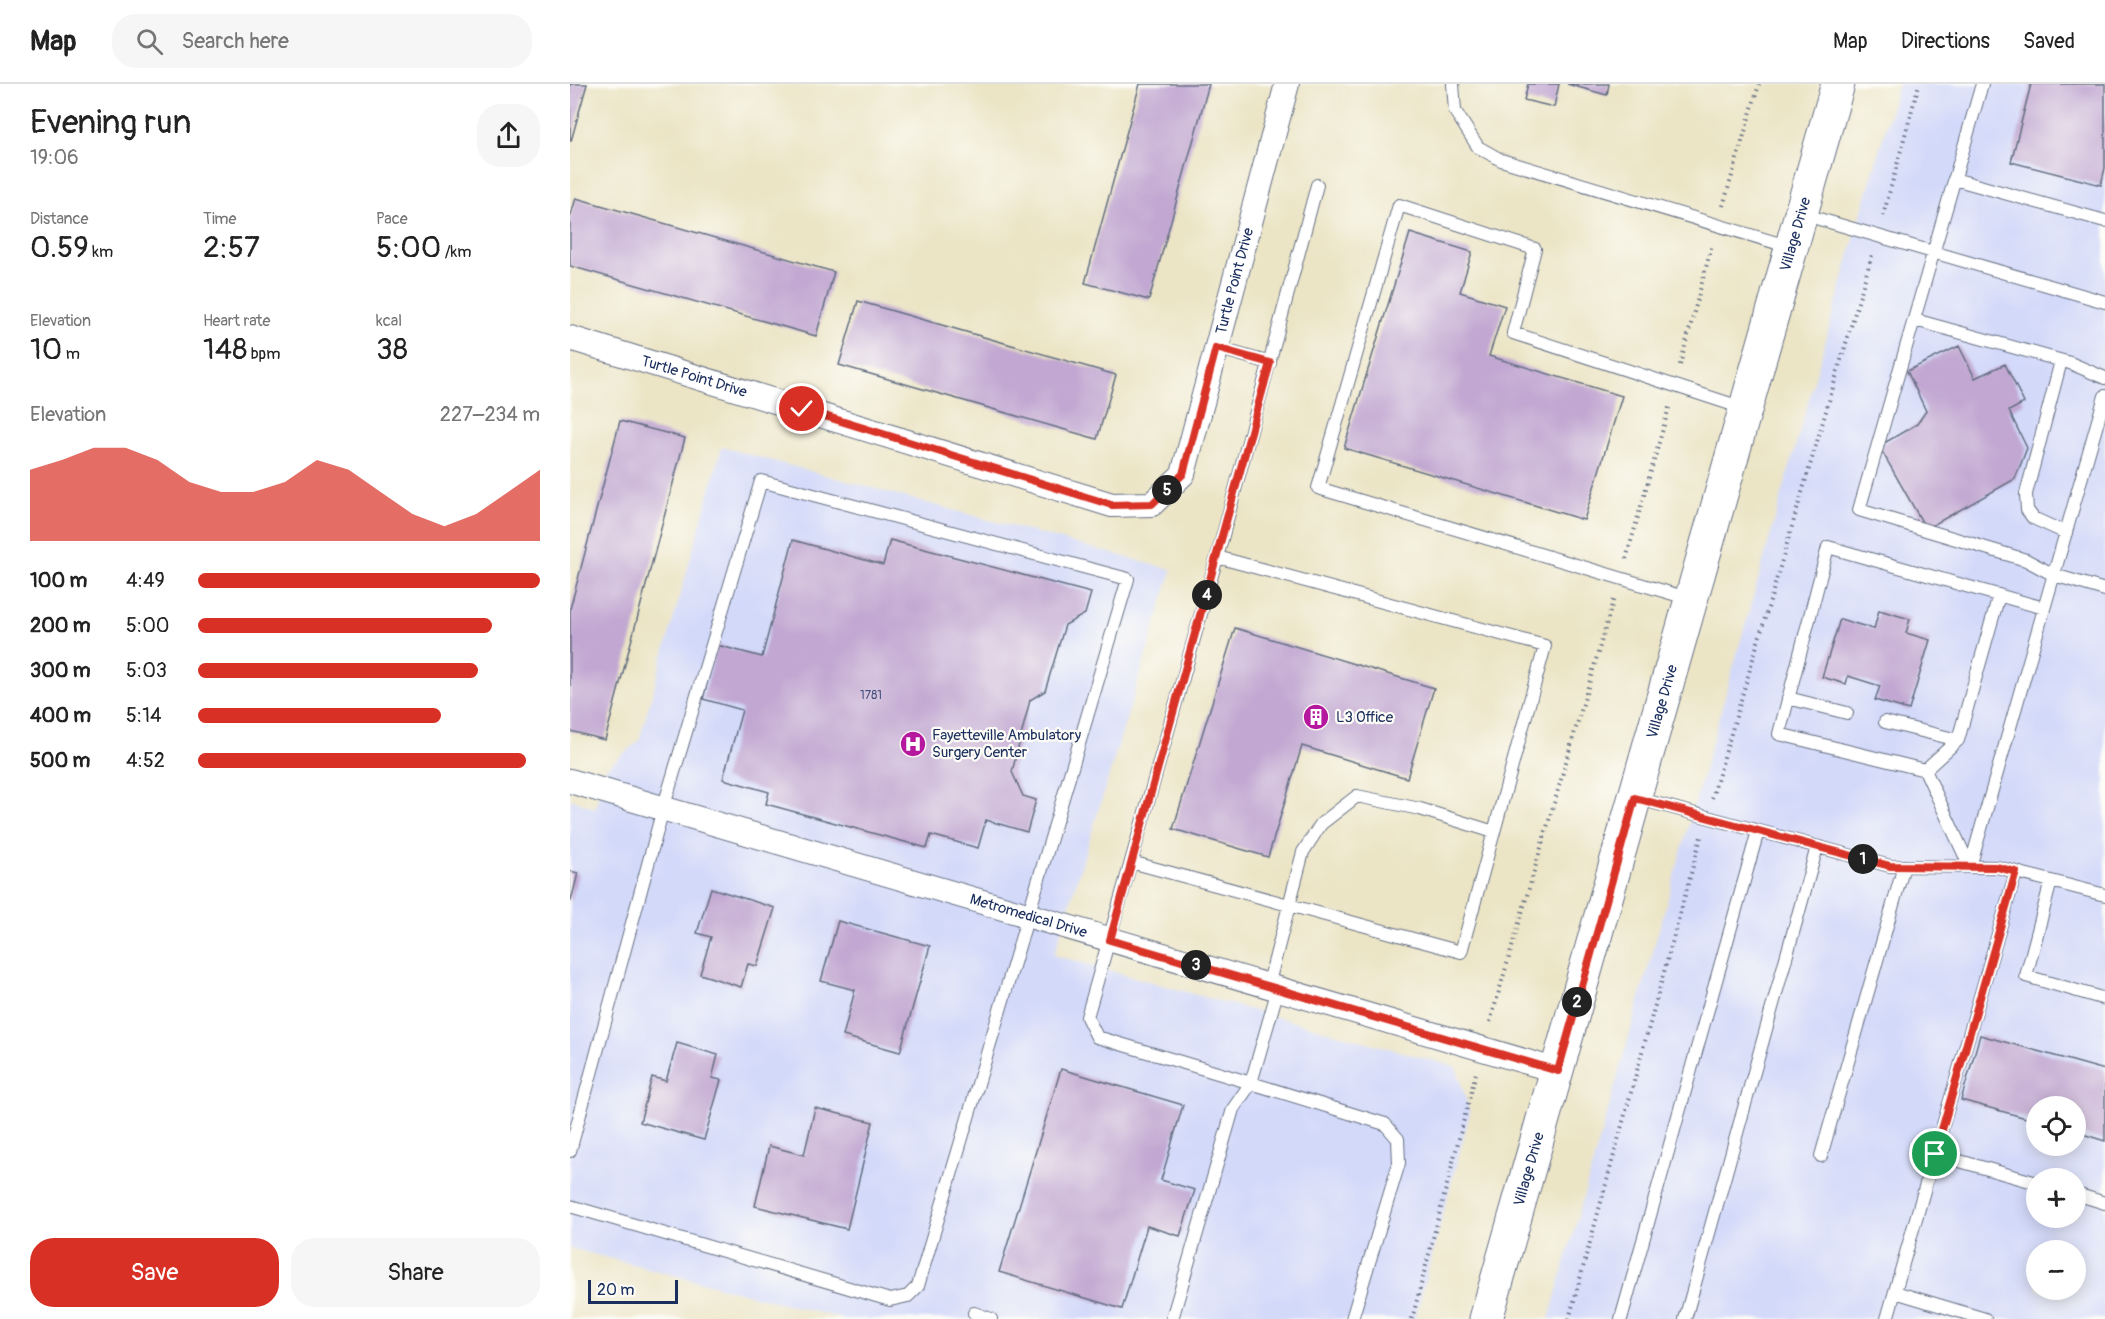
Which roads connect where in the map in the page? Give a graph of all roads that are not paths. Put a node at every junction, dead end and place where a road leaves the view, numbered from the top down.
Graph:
1 (1287, 84) edge
2 (1453, 84) edge
3 (1838, 84) edge
4 (1982, 84) edge
5 (1954, 179) junction
6 (1317, 185) dead end
7 (1801, 213) junction
8 (2105, 221) edge
9 (1792, 247) junction
10 (1935, 252) junction
11 (2105, 303) edge
12 (1915, 320) junction
13 (570, 338) edge
14 (1216, 348) junction
15 (2061, 361) junction
16 (1270, 363) junction
17 (2105, 378) edge
18 (2105, 396) edge
19 (1747, 409) junction
20 (2066, 533) junction
21 (1218, 557) junction
22 (2054, 575) junction
23 (2105, 590) edge
24 (1999, 596) junction
25 (1692, 600) junction
26 (2044, 608) junction
27 (1788, 698) junction
28 (1847, 712) dead end
29 (1885, 722) dead end
30 (1958, 740) junction
31 (1925, 770) junction
32 (570, 782) edge
33 (1635, 798) junction
34 (663, 809) junction
35 (1758, 831) junction
36 (1494, 832) junction
37 (1817, 847) junction
38 (1131, 862) junction
39 (1904, 867) junction
40 (1970, 867) junction
41 (2016, 872) junction
42 (2051, 881) junction
43 (2105, 895) edge
44 (1290, 905) junction
45 (1028, 916) junction
46 (1110, 940) junction
47 (1273, 988) junction
48 (2105, 999) edge
49 (1558, 1071) junction
50 (1251, 1083) junction
51 (570, 1151) edge
52 (1935, 1154) junction
53 (1821, 1156) dead end
54 (2026, 1180) edge
55 (2086, 1197) edge
56 (2105, 1203) edge
57 (570, 1206) edge
58 (1895, 1292) junction
59 (974, 1313) dead end
60 (991, 1319) edge
61 (1172, 1319) edge
62 (1352, 1319) edge
63 (1486, 1319) edge
64 (1621, 1319) edge
65 (1685, 1319) edge
66 (1887, 1319) edge
67 (1985, 1319) edge

1 - 14 street, Turtle Point Drive
2 - 9 lane
3 - 7 main road, Village Drive
4 - 5 lane
5 - 8 lane
5 - 10 lane
6 - 16 lane
7 - 9 main road, Village Drive
7 - 10 lane
9 - 19 main road, Village Drive
10 - 11 lane
10 - 12 lane
12 - 15 lane
12 - 22 lane
13 - 14 street, Turtle Point Drive
14 - 16 lane
15 - 17 lane
15 - 20 lane
16 - 21 lane
18 - 20 lane
19 - 25 main road, Village Drive
19 - 25 lane
20 - 22 lane
21 - 36 lane
21 - 38 lane
22 - 23 lane
22 - 26 lane
24 - 26 lane
24 - 27 lane
24 - 30 lane
25 - 33 main road, Village Drive
26 - 40 lane
27 - 28 lane
27 - 31 lane
29 - 30 lane
30 - 31 lane
31 - 40 lane
32 - 34 street, Metromedical Drive
33 - 35 lane
33 - 49 main road, Village Drive
34 - 45 street, Metromedical Drive
34 - 45 lane
34 - 51 lane
35 - 37 lane
35 - 64 lane
36 - 44 lane
36 - 44 lane
37 - 39 lane
37 - 65 lane
38 - 44 lane
38 - 46 lane
39 - 40 lane
39 - 53 lane
40 - 41 lane
41 - 42 lane
41 - 52 lane
42 - 43 lane
42 - 48 lane
44 - 47 lane
45 - 46 street, Metromedical Drive
45 - 57 lane
46 - 47 street, Metromedical Drive
46 - 50 lane
47 - 49 street, Metromedical Drive
47 - 50 lane
49 - 63 main road, Village Drive
50 - 61 lane
50 - 62 lane
52 - 54 lane
52 - 58 lane
55 - 56 lane
58 - 66 lane
58 - 67 lane
59 - 60 lane

